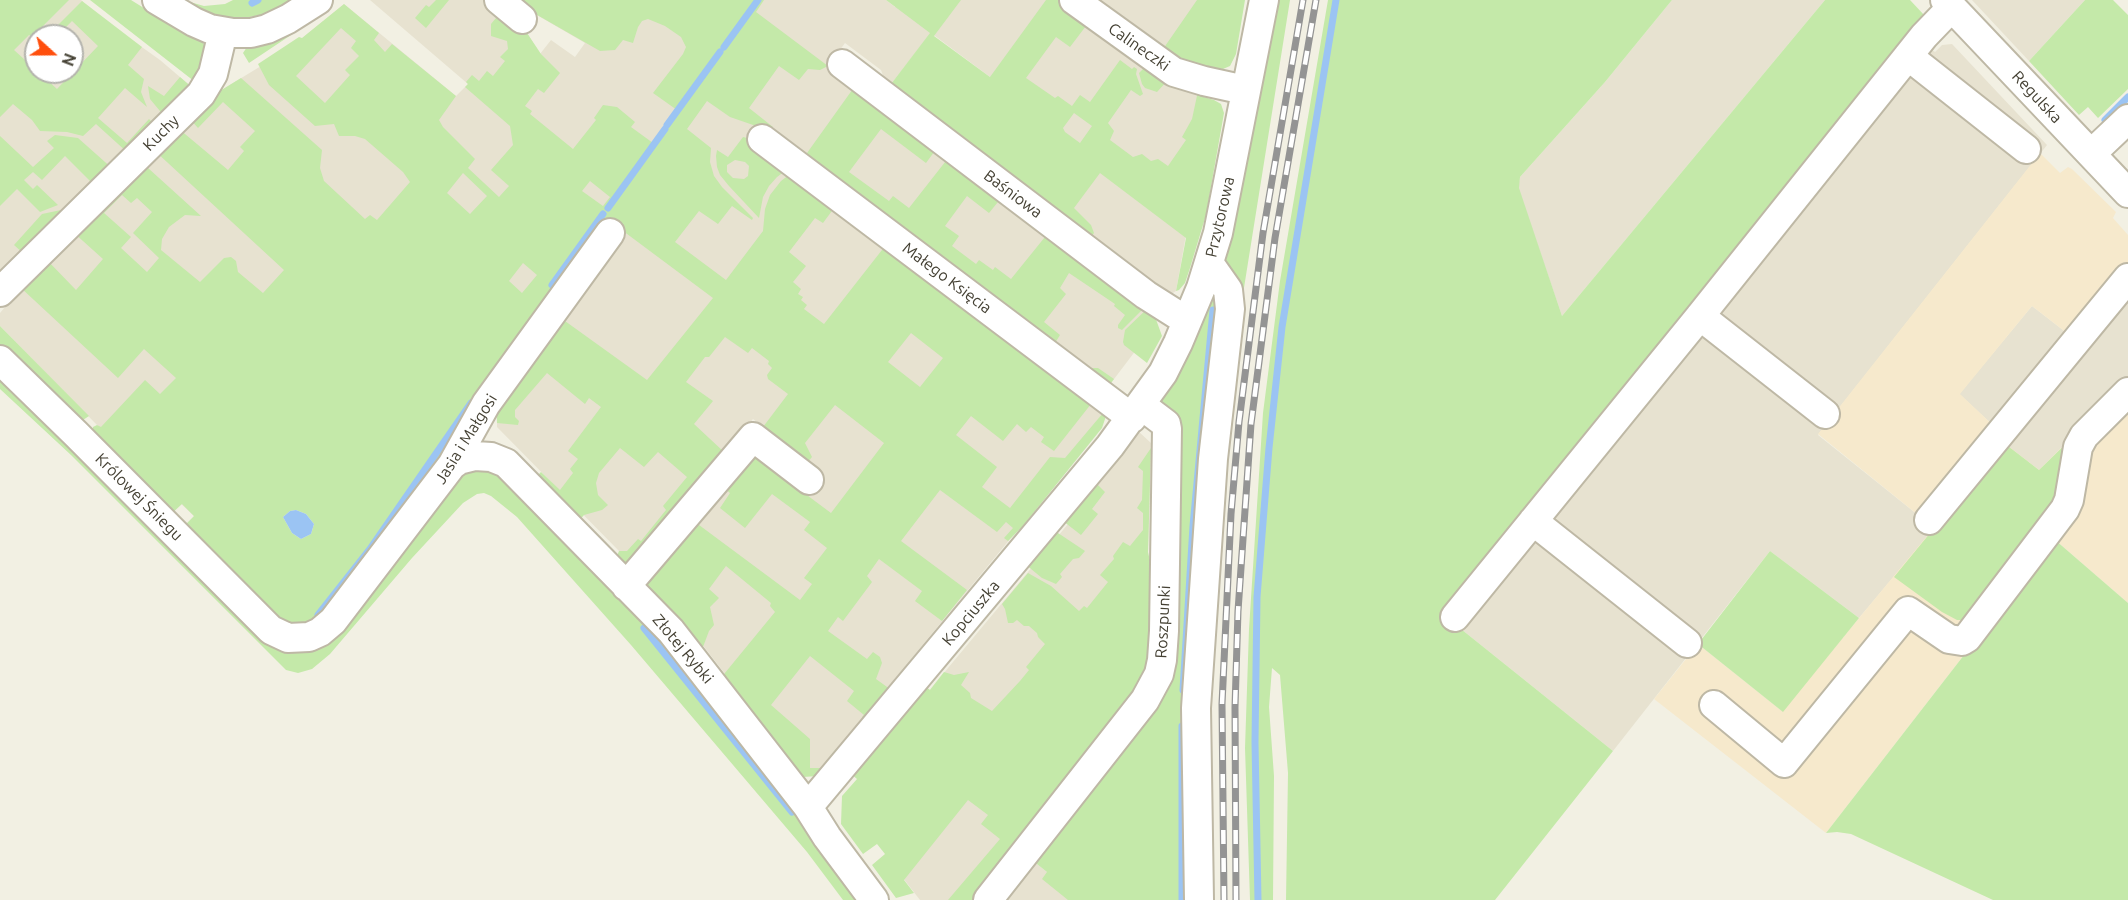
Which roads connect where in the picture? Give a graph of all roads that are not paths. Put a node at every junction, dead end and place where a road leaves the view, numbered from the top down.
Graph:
1 (157, 0) edge
2 (318, 0) edge
3 (499, 0) edge
4 (1074, 0) edge
5 (1264, 0) edge
6 (1948, 3) edge
7 (522, 19) dead end
8 (222, 32) junction
9 (1908, 56) junction
10 (842, 64) dead end
11 (1245, 90) junction
12 (2128, 119) edge
13 (762, 138) dead end
14 (2026, 149) dead end
15 (2091, 154) junction
16 (2128, 193) edge
17 (610, 233) dead end
18 (1209, 263) junction
19 (2128, 278) edge
20 (0, 292) edge
21 (1700, 316) junction
22 (1187, 321) junction
23 (0, 360) edge
24 (2128, 392) edge
25 (1137, 411) junction
26 (1825, 414) dead end
27 (452, 465) junction
28 (809, 480) dead end
29 (1929, 520) dead end
30 (1533, 521) junction
31 (626, 586) junction
32 (1455, 617) dead end
33 (277, 634) joint
34 (1687, 643) dead end
35 (1714, 705) dead end
36 (808, 807) junction
37 (874, 900) edge
38 (988, 900) edge
39 (1199, 900) edge

1 - 8 street
2 - 8 street
3 - 7 street
4 - 11 street, Calineczki
5 - 11 street, Przytorowa
6 - 9 street
6 - 15 street, Regulska
8 - 20 street, Kuchy
9 - 14 street
9 - 21 street
10 - 22 street, Baśniowa
11 - 18 street, Przytorowa
12 - 15 street
13 - 25 street, Małego Księcia
15 - 16 street, Regulska
17 - 27 street, Jasia i Małgosi
18 - 22 street, Przytorowa
18 - 39 street
19 - 29 street
21 - 26 street
21 - 30 street
22 - 25 street, Przytorowa
23 - 33 street, Królowej Śniegu
24 - 35 street
25 - 36 street, Kopciuszka
25 - 38 street, Roszpunki
27 - 31 street, Złotej Rybki
27 - 33 street, Jasia i Małgosi
28 - 31 street
30 - 32 street
30 - 34 street
31 - 36 street, Złotej Rybki
36 - 37 street, Złotej Rybki

